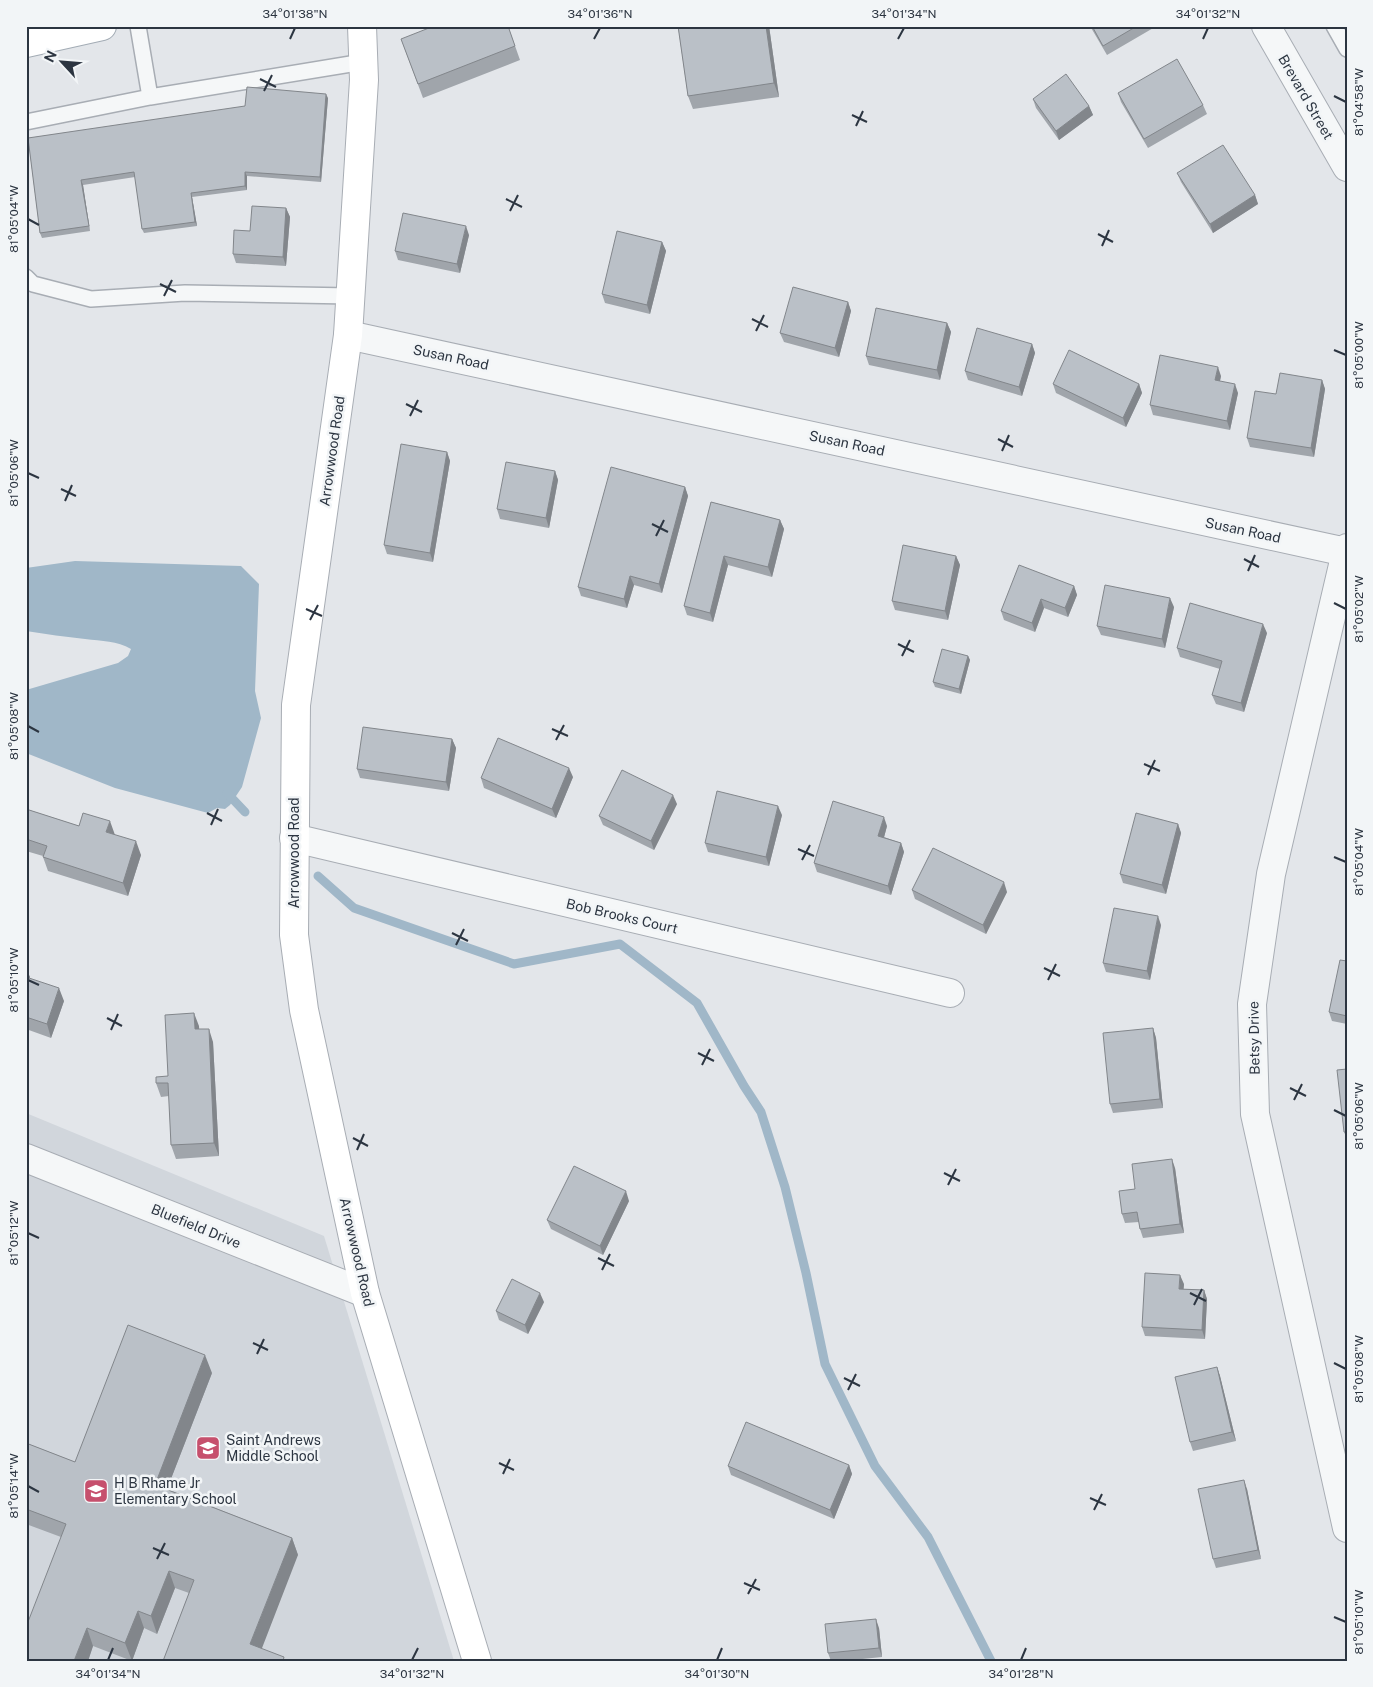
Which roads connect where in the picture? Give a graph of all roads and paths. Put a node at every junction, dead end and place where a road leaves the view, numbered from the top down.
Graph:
1 (102, 26) edge
2 (138, 26) edge
3 (362, 26) edge
4 (1266, 26) edge
5 (26, 43) edge
6 (363, 62) junction
7 (150, 97) junction
8 (26, 122) edge
9 (1347, 167) edge
10 (26, 278) edge
11 (351, 296) junction
12 (348, 334) junction
13 (1346, 550) edge
14 (294, 838) junction
15 (950, 993) dead end
16 (26, 1158) edge
17 (365, 1293) junction
18 (1347, 1528) edge
19 (477, 1661) edge

1 - 5 street
2 - 7 lane
3 - 6 street, Arrowwood Road
4 - 9 street, Brevard Street
6 - 7 lane
6 - 11 street, Arrowwood Road
7 - 8 lane
10 - 11 lane
11 - 12 street, Arrowwood Road
12 - 13 street, Susan Road
12 - 14 street, Arrowwood Road
13 - 18 street, Betsy Drive
14 - 15 street, Bob Brooks Court
14 - 17 street, Arrowwood Road
16 - 17 street, Bluefield Drive
17 - 19 street, Arrowwood Road

